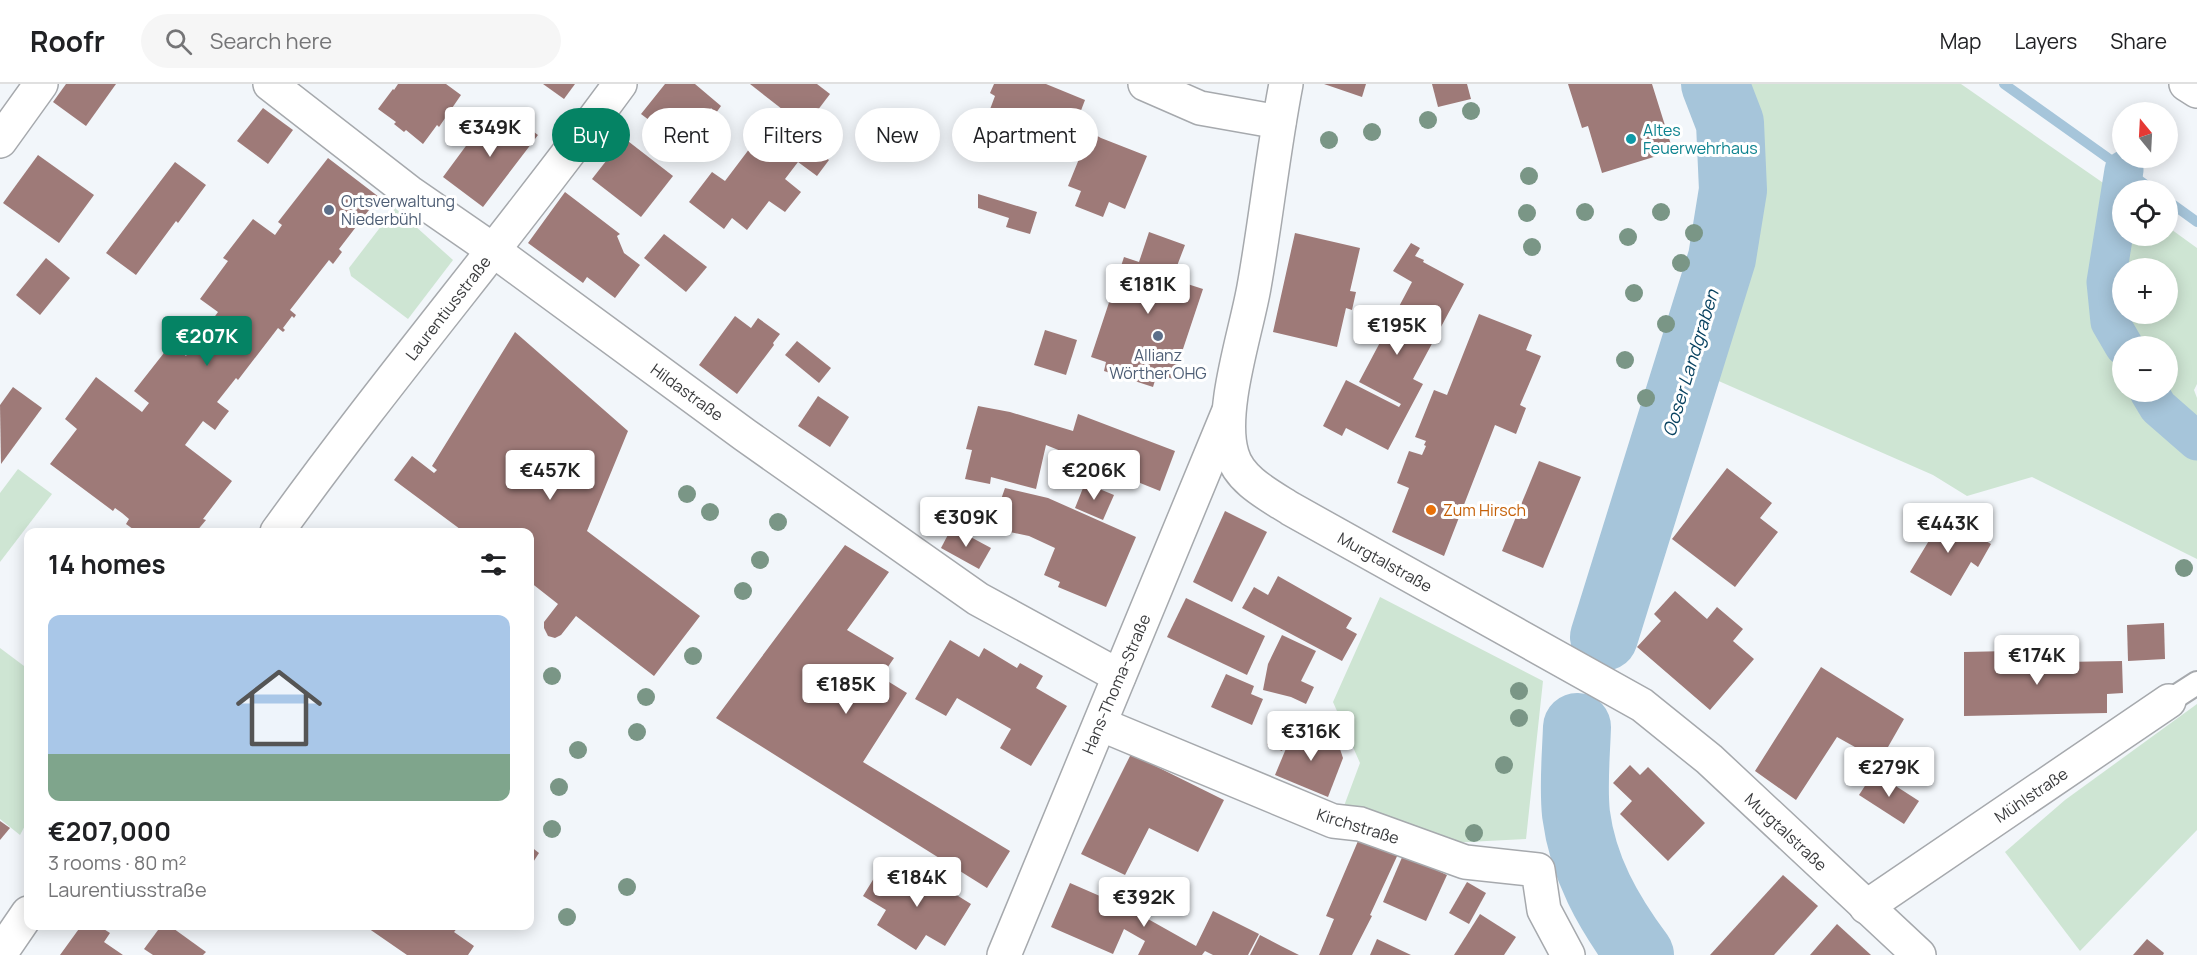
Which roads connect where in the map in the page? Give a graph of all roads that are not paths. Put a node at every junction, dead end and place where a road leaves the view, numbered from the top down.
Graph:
1 (41, 84) edge
2 (270, 84) edge
3 (620, 84) edge
4 (1146, 84) edge
5 (1286, 84) edge
6 (2186, 84) edge
7 (2197, 91) edge
8 (1279, 122) junction
9 (0, 141) edge
10 (493, 250) junction
11 (1228, 413) junction
12 (280, 528) edge
13 (1119, 676) junction
14 (2197, 683) edge
15 (2169, 701) joint
16 (1100, 724) junction
17 (1866, 907) junction
18 (24, 920) edge
19 (0, 954) edge
20 (1004, 955) edge
21 (1568, 955) edge
22 (1919, 955) edge

1 - 9 street
2 - 10 street, Hildastraße
3 - 10 street, Laurentiusstraße
4 - 8 street
5 - 8 street, Murgtalstraße
6 - 7 street
8 - 11 street, Murgtalstraße
10 - 12 street, Laurentiusstraße
10 - 13 street, Hildastraße
11 - 13 street, Hans-Thoma-Straße
11 - 17 street, Murgtalstraße
13 - 16 street, Hans-Thoma-Straße
14 - 15 lane, Mühlstraße
15 - 17 street, Mühlstraße
16 - 20 street, Hans-Thoma-Straße
16 - 21 street, Kirchstraße
17 - 22 street, Murgtalstraße
18 - 19 street

